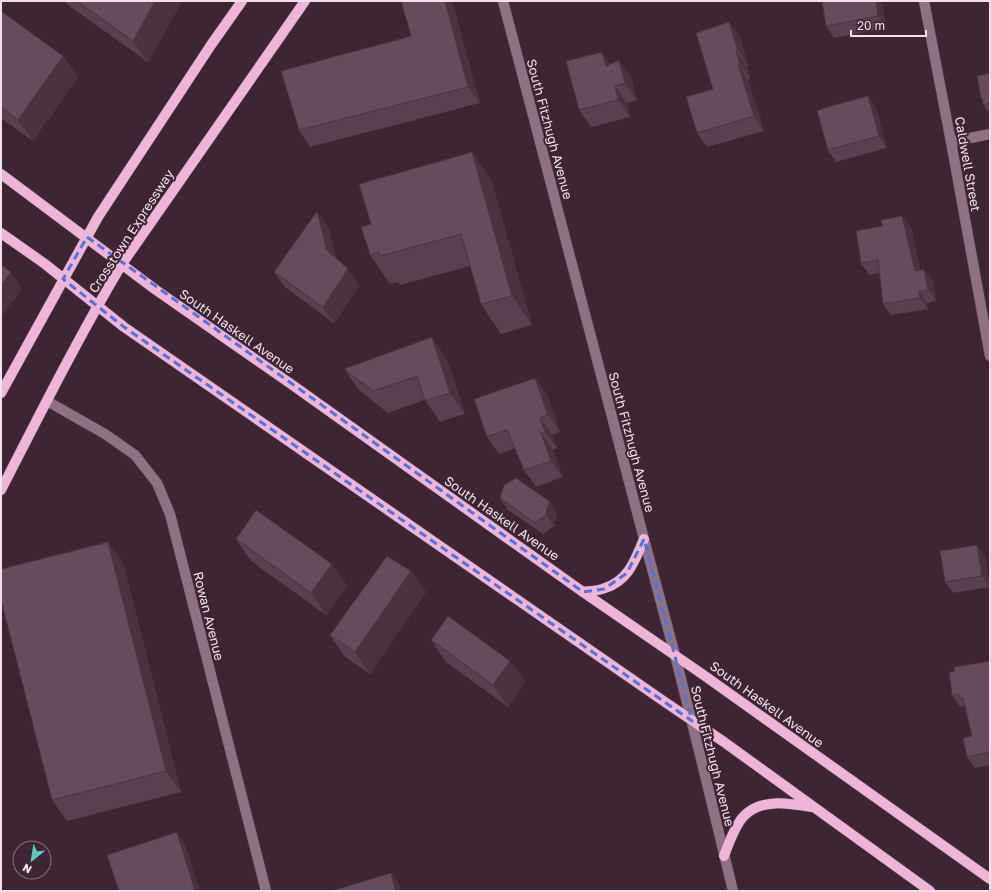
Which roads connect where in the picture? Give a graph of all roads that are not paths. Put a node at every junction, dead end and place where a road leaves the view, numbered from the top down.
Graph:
1 (242, 1) edge
2 (305, 1) edge
3 (503, 1) edge
4 (924, 1) edge
5 (990, 134) edge
6 (951, 142) junction
7 (1, 174) edge
8 (1, 233) edge
9 (87, 237) junction
10 (122, 264) junction
11 (63, 279) junction
12 (97, 306) junction
13 (990, 356) edge
14 (1, 393) edge
15 (47, 401) junction
16 (1, 490) edge
17 (644, 539) junction
18 (583, 592) junction
19 (675, 655) junction
20 (692, 721) junction
21 (813, 807) junction
22 (724, 856) junction
23 (990, 880) edge
24 (266, 891) edge
25 (733, 891) edge
26 (930, 891) edge

1 - 9 main road
2 - 10 main road, Crosstown Expressway
3 - 17 street, South Fitzhugh Avenue
4 - 6 street, Caldwell Street
5 - 6 street
6 - 13 street, Caldwell Street
7 - 9 main road, South Haskell Avenue
8 - 11 main road
9 - 10 main road, South Haskell Avenue
9 - 11 main road
10 - 12 main road, Crosstown Expressway
10 - 18 main road, South Haskell Avenue
11 - 12 main road
11 - 14 main road
12 - 15 main road, Crosstown Expressway
12 - 20 main road
15 - 16 main road, Crosstown Expressway
15 - 24 street, Rowan Avenue
17 - 18 main road
17 - 19 street, South Fitzhugh Avenue
18 - 19 main road, South Haskell Avenue
19 - 20 street, South Fitzhugh Avenue
19 - 23 main road, South Haskell Avenue
20 - 21 main road
20 - 22 street, South Fitzhugh Avenue
21 - 22 main road
21 - 26 main road
22 - 25 street, South Fitzhugh Avenue

